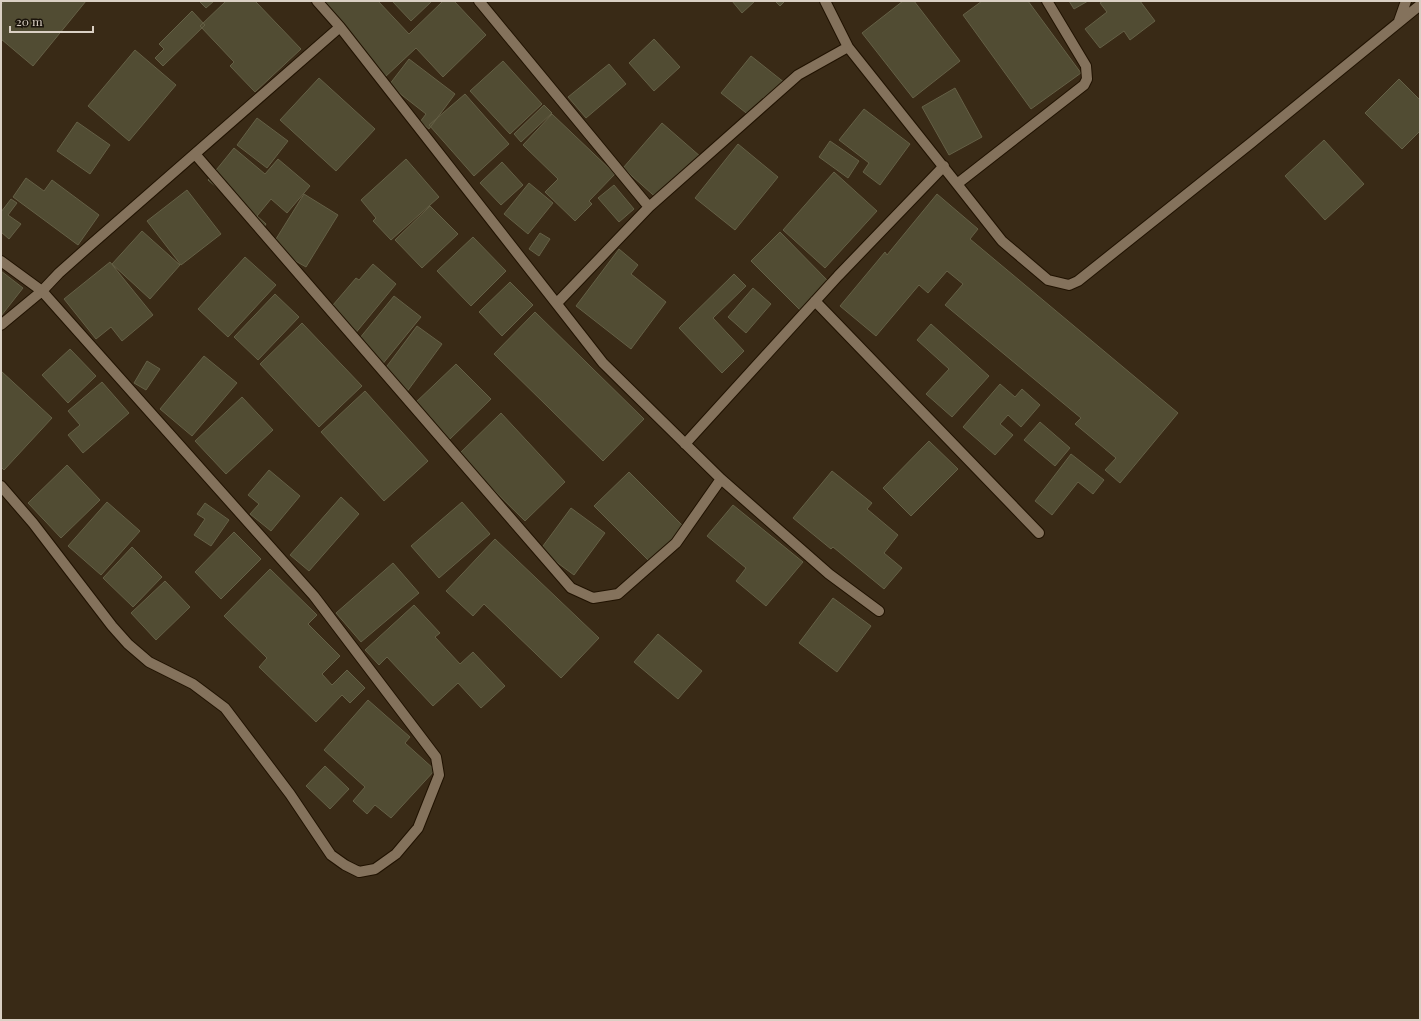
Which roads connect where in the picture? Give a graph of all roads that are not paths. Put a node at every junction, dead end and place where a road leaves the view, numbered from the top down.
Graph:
1 (317, 1) edge
2 (479, 1) edge
3 (825, 1) edge
4 (1047, 1) edge
5 (1406, 1) edge
6 (1420, 5) edge
7 (1399, 21) junction
8 (340, 28) junction
9 (848, 47) junction
10 (195, 154) junction
11 (944, 166) junction
12 (957, 184) junction
13 (648, 207) junction
14 (1, 261) edge
15 (42, 291) junction
16 (815, 300) junction
17 (557, 303) junction
18 (1, 325) edge
19 (685, 444) junction
20 (721, 479) junction
21 (1, 486) edge
22 (1039, 533) dead end
23 (879, 611) dead end

1 - 8 street
2 - 13 street
3 - 9 street
4 - 12 street
5 - 7 street
6 - 7 street
7 - 12 street
8 - 10 street
8 - 17 street
9 - 11 street
9 - 13 street
10 - 15 street
10 - 20 street
11 - 12 street
11 - 16 street
13 - 17 street
14 - 15 street
15 - 18 street
15 - 21 street
16 - 19 street
16 - 22 street
17 - 19 street
19 - 20 street
20 - 23 street

